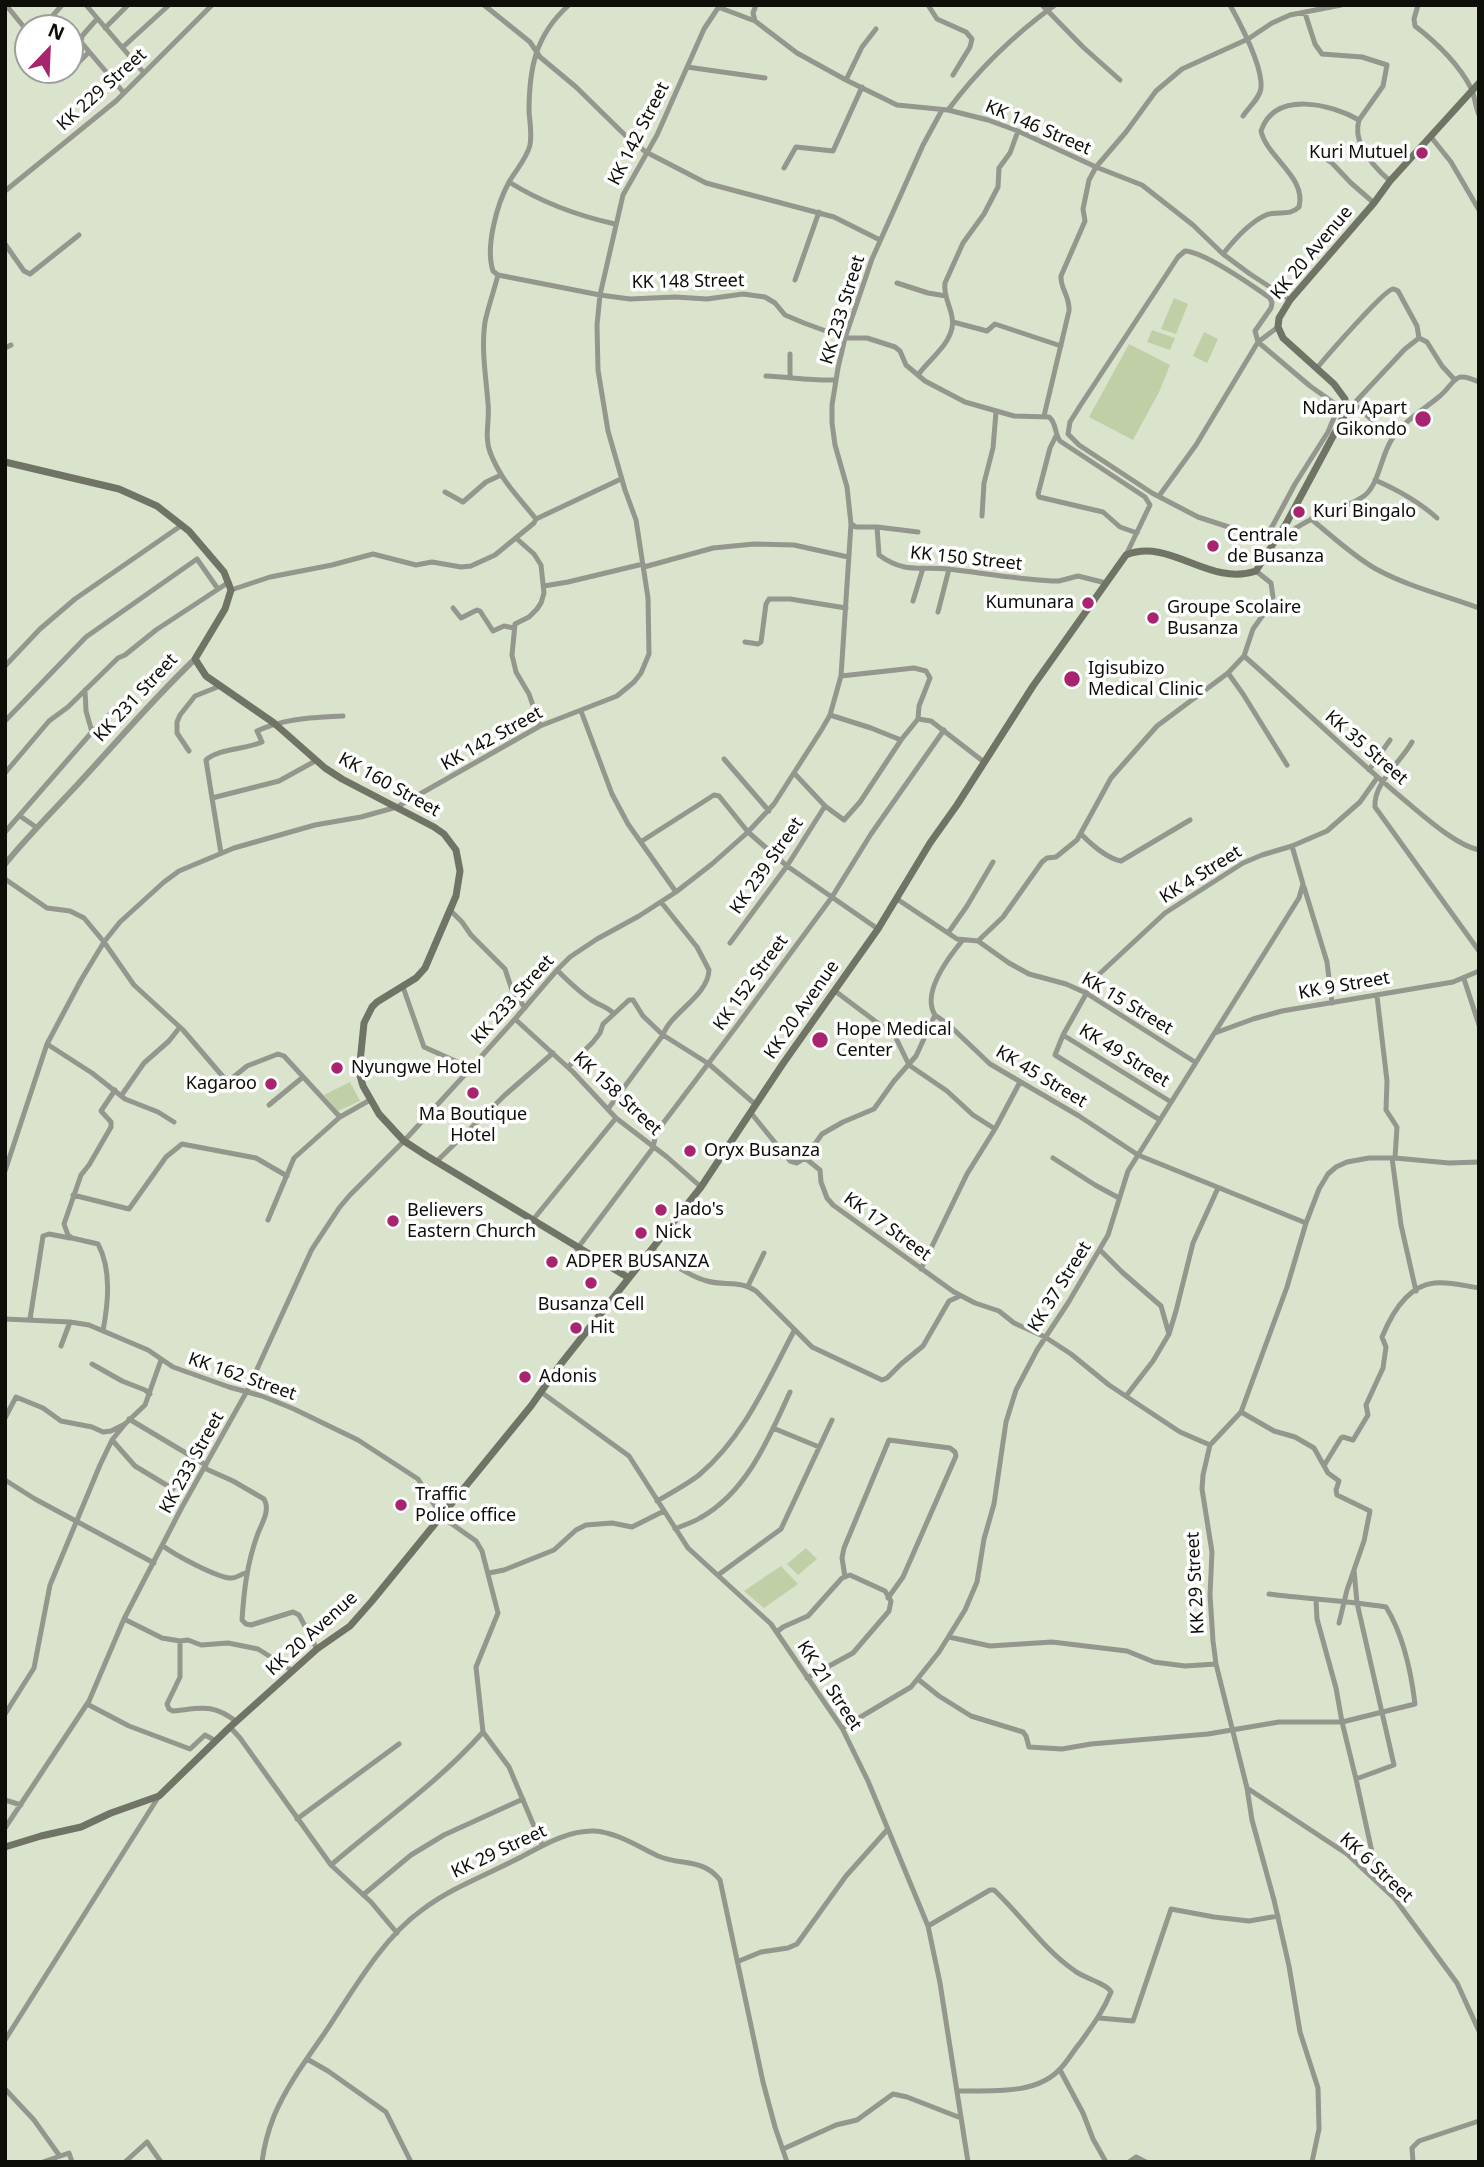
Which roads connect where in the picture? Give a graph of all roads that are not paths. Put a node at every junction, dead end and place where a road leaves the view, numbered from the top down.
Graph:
1 (86, 5) edge
2 (128, 5) edge
3 (169, 5) edge
4 (212, 5) edge
5 (484, 5) edge
6 (569, 5) edge
7 (756, 5) edge
8 (928, 5) edge
9 (1041, 5) edge
10 (1055, 5) edge
11 (1230, 5) edge
12 (1288, 5) edge
13 (1341, 5) edge
14 (1418, 5) edge
15 (719, 6) edge
16 (1047, 11) junction
17 (1305, 13) junction
18 (1290, 15) junction
19 (97, 19) junction
20 (755, 21) junction
21 (106, 28) junction
22 (876, 29) dead end
23 (1248, 38) junction
24 (123, 47) junction
25 (535, 51) junction
26 (89, 52) junction
27 (84, 57) edge
28 (687, 68) junction
29 (144, 73) junction
30 (953, 75) dead end
31 (765, 78) dead end
32 (846, 80) junction
33 (1120, 80) dead end
34 (1479, 83) edge
35 (862, 87) junction
36 (1472, 90) junction
37 (124, 93) junction
38 (945, 110) junction
39 (1479, 115) edge
40 (1243, 116) dead end
41 (1359, 120) junction
42 (1018, 131) junction
43 (1432, 137) junction
44 (1313, 151) dead end
45 (646, 152) junction
46 (1096, 167) junction
47 (785, 168) dead end
48 (1390, 181) junction
49 (509, 182) junction
50 (5, 191) edge
51 (1374, 203) junction
52 (1478, 206) edge
53 (819, 212) junction
54 (615, 225) junction
55 (79, 235) dead end
56 (880, 240) junction
57 (5, 244) edge
58 (1223, 254) junction
59 (498, 275) junction
60 (795, 280) dead end
61 (897, 283) dead end
62 (600, 295) junction
63 (946, 296) junction
64 (1290, 300) junction
65 (953, 322) junction
66 (1278, 327) junction
67 (845, 338) junction
68 (1419, 338) junction
69 (1258, 342) junction
70 (1061, 346) junction
71 (790, 354) dead end
72 (1317, 368) junction
73 (918, 375) junction
74 (766, 376) dead end
75 (790, 377) junction
76 (1454, 379) junction
77 (836, 380) junction
78 (1479, 382) edge
79 (1354, 404) junction
80 (996, 412) junction
81 (1346, 412) junction
82 (1044, 416) junction
83 (1056, 436) junction
84 (1392, 438) junction
85 (5, 462) edge
86 (501, 475) junction
87 (621, 479) junction
88 (1375, 480) junction
89 (445, 492) dead end
90 (1159, 496) junction
91 (982, 516) dead end
92 (536, 519) junction
93 (1311, 519) junction
94 (1437, 519) dead end
95 (851, 524) junction
96 (182, 525) junction
97 (877, 527) junction
98 (918, 532) dead end
99 (1137, 533) junction
100 (516, 538) junction
101 (1275, 542) junction
102 (1126, 555) junction
103 (848, 557) junction
104 (643, 565) junction
105 (923, 568) junction
106 (949, 569) junction
107 (1256, 570) junction
108 (1106, 583) junction
109 (230, 586) junction
110 (544, 586) junction
111 (218, 589) junction
112 (913, 601) dead end
113 (453, 608) dead end
114 (846, 608) junction
115 (1479, 608) edge
116 (939, 612) dead end
117 (514, 628) junction
118 (745, 642) dead end
119 (1244, 656) junction
120 (195, 659) junction
121 (5, 666) edge
122 (1228, 673) junction
123 (841, 676) junction
124 (220, 686) junction
125 (85, 690) junction
126 (123, 701) dead end
127 (581, 711) junction
128 (830, 715) junction
129 (342, 716) dead end
130 (918, 719) junction
131 (5, 721) edge
132 (274, 723) junction
133 (540, 726) junction
134 (944, 730) junction
135 (92, 732) junction
136 (901, 740) junction
137 (1390, 740) dead end
138 (1412, 742) dead end
139 (189, 751) dead end
140 (724, 759) dead end
141 (317, 760) junction
142 (984, 762) junction
143 (1287, 765) dead end
144 (1369, 770) junction
145 (794, 773) junction
146 (5, 774) edge
147 (1380, 780) junction
148 (212, 798) junction
149 (825, 806) junction
150 (397, 807) junction
151 (769, 811) junction
152 (20, 816) junction
153 (1190, 820) dead end
154 (36, 827) junction
155 (5, 832) edge
156 (748, 832) junction
157 (1081, 834) junction
158 (642, 841) junction
159 (1292, 846) junction
160 (1479, 849) edge
161 (221, 853) junction
162 (993, 862) dead end
163 (5, 864) edge
164 (787, 866) junction
165 (5, 879) edge
166 (1303, 884) junction
167 (676, 892) junction
168 (832, 897) junction
169 (897, 899) junction
170 (661, 902) junction
171 (450, 910) junction
172 (878, 929) junction
173 (948, 933) junction
174 (962, 941) junction
175 (978, 941) junction
176 (104, 942) junction
177 (730, 943) dead end
178 (1479, 951) edge
179 (557, 970) junction
180 (1479, 971) edge
181 (1464, 979) junction
182 (403, 987) junction
183 (835, 990) junction
184 (1086, 993) junction
185 (1377, 996) junction
186 (1332, 1003) junction
187 (525, 1008) junction
188 (614, 1014) junction
189 (935, 1016) junction
190 (515, 1019) junction
191 (1479, 1025) edge
192 (180, 1027) junction
193 (1215, 1033) junction
194 (663, 1035) junction
195 (1063, 1035) junction
196 (47, 1044) junction
197 (553, 1053) junction
198 (1195, 1062) junction
199 (709, 1064) junction
200 (909, 1065) junction
201 (568, 1067) junction
202 (471, 1068) junction
203 (303, 1077) junction
204 (1020, 1082) junction
205 (115, 1090) junction
206 (121, 1096) junction
207 (370, 1100) junction
208 (1171, 1102) junction
209 (269, 1105) dead end
210 (756, 1105) junction
211 (608, 1109) junction
212 (751, 1113) junction
213 (340, 1117) junction
214 (616, 1118) junction
215 (1160, 1120) junction
216 (174, 1122) dead end
217 (995, 1129) junction
218 (404, 1141) junction
219 (653, 1148) junction
220 (1139, 1155) junction
221 (805, 1158) junction
222 (1053, 1158) dead end
223 (1394, 1158) junction
224 (436, 1162) junction
225 (1479, 1162) edge
226 (5, 1171) edge
227 (287, 1175) junction
228 (701, 1187) junction
229 (1218, 1188) junction
230 (73, 1195) junction
231 (1119, 1198) junction
232 (268, 1220) dead end
233 (532, 1221) junction
234 (1306, 1223) junction
235 (72, 1238) junction
236 (577, 1249) junction
237 (652, 1250) junction
238 (1100, 1250) junction
239 (764, 1253) dead end
240 (921, 1269) junction
241 (628, 1278) junction
242 (748, 1286) junction
243 (1479, 1288) edge
244 (1416, 1291) junction
245 (960, 1296) junction
246 (5, 1318) edge
247 (30, 1319) junction
248 (70, 1322) junction
249 (103, 1331) junction
250 (794, 1331) junction
251 (1169, 1335) junction
252 (1045, 1337) junction
253 (61, 1346) dead end
254 (161, 1360) junction
255 (92, 1364) dead end
256 (247, 1391) junction
257 (541, 1392) junction
258 (790, 1392) dead end
259 (150, 1394) junction
260 (1126, 1396) junction
261 (1241, 1412) junction
262 (5, 1418) edge
263 (831, 1420) dead end
264 (127, 1422) junction
265 (774, 1428) junction
266 (112, 1440) junction
267 (1210, 1445) junction
268 (819, 1447) junction
269 (1325, 1464) junction
270 (205, 1467) junction
271 (5, 1480) edge
272 (173, 1489) dead end
273 (657, 1501) junction
274 (664, 1511) junction
275 (442, 1517) junction
276 (76, 1521) junction
277 (675, 1529) junction
278 (163, 1546) junction
279 (154, 1563) junction
280 (1354, 1570) junction
281 (246, 1573) junction
282 (489, 1573) junction
283 (718, 1576) junction
284 (845, 1577) junction
285 (1269, 1594) dead end
286 (888, 1598) junction
287 (1317, 1600) junction
288 (1344, 1601) junction
289 (1357, 1603) junction
290 (124, 1619) junction
291 (1339, 1623) dead end
292 (777, 1632) junction
293 (948, 1637) junction
294 (180, 1641) junction
295 (317, 1649) junction
296 (1216, 1664) junction
297 (293, 1671) junction
298 (807, 1678) junction
299 (919, 1680) junction
300 (87, 1704) junction
301 (1381, 1713) junction
302 (5, 1714) edge
303 (237, 1722) junction
304 (1342, 1722) junction
305 (230, 1727) junction
306 (842, 1728) junction
307 (1233, 1730) junction
308 (483, 1732) junction
309 (216, 1741) junction
310 (399, 1744) dead end
311 (1356, 1779) junction
312 (1247, 1788) junction
313 (159, 1796) junction
314 (523, 1799) junction
315 (5, 1800) edge
316 (21, 1805) junction
317 (297, 1819) junction
318 (5, 1828) edge
319 (887, 1830) junction
320 (542, 1845) junction
321 (5, 1847) edge
322 (331, 1865) junction
323 (1379, 1884) junction
324 (363, 1895) junction
325 (1278, 1916) junction
326 (928, 1926) junction
327 (397, 1933) junction
328 (739, 1961) junction
329 (1099, 2018) junction
330 (1479, 2031) edge
331 (5, 2039) edge
332 (307, 2059) junction
333 (1060, 2070) junction
334 (5, 2089) edge
335 (957, 2091) junction
336 (961, 2118) junction
337 (1479, 2121) edge
338 (783, 2149) junction
339 (59, 2155) junction
340 (43, 2162) edge
341 (72, 2162) edge
342 (125, 2162) edge
343 (161, 2162) edge
344 (262, 2162) edge
345 (411, 2162) edge
346 (788, 2162) edge
347 (968, 2162) edge
348 (1106, 2162) edge
349 (1129, 2162) edge
350 (1146, 2162) edge
351 (1312, 2162) edge
352 (1413, 2162) edge

1 - 19 street
2 - 21 street
3 - 24 street
4 - 29 street, KK 229 Street
5 - 25 street
6 - 25 street
7 - 20 street
8 - 30 street
9 - 16 street
10 - 16 street, KK 233 Street
11 - 23 street
12 - 18 street
13 - 17 street
14 - 36 street
15 - 20 street, KK 146 Street
15 - 28 street, KK 142 Street
16 - 33 street
16 - 38 street, KK 233 Street
17 - 18 street
17 - 41 street
18 - 23 street
19 - 21 street
19 - 26 street
20 - 32 street, KK 146 Street
21 - 24 street
22 - 32 street
23 - 40 street
23 - 46 street
24 - 29 street
25 - 45 street
25 - 49 street
26 - 27 street
26 - 37 street
28 - 31 street
28 - 45 street, KK 142 Street
29 - 37 street, KK 229 Street
32 - 35 street, KK 146 Street
34 - 36 main road, KK 20 Avenue
35 - 38 street, KK 146 Street
35 - 47 street
36 - 39 street
36 - 43 main road, KK 20 Avenue
37 - 50 street, KK 229 Street
38 - 42 street, KK 146 Street
38 - 56 street, KK 233 Street
41 - 48 street
41 - 58 street
42 - 46 street, KK 146 Street
42 - 63 street
43 - 48 main road, KK 20 Avenue
43 - 52 street
44 - 51 street
45 - 53 street
45 - 54 street, KK 142 Street
46 - 58 street, KK 146 Street
46 - 70 street
48 - 51 main road, KK 20 Avenue
49 - 54 street
49 - 59 street
51 - 64 main road, KK 20 Avenue
53 - 56 street
53 - 60 street
54 - 62 street, KK 142 Street
55 - 57 street
56 - 67 street, KK 233 Street
58 - 64 street, KK 146 Street
59 - 62 street, KK 148 Street
59 - 86 street
61 - 63 street
62 - 67 street, KK 148 Street
62 - 87 street, KK 142 Street
63 - 65 street
64 - 66 main road, KK 20 Avenue
65 - 70 street
65 - 73 street
66 - 69 street
66 - 72 main road, KK 20 Avenue
67 - 73 street, KK 148 Street
67 - 77 street, KK 233 Street
68 - 72 street
68 - 76 street
68 - 79 street
69 - 90 street
69 - 90 street
69 - 90 street
70 - 82 street
71 - 75 street
72 - 81 main road, KK 20 Avenue
73 - 80 street, KK 148 Street
74 - 75 street
75 - 77 street
76 - 78 street
76 - 84 street
77 - 95 street, KK 233 Street
79 - 81 street
79 - 84 street
80 - 82 street, KK 148 Street
80 - 91 street
81 - 101 main road
82 - 83 street
83 - 99 street
83 - 99 street
84 - 88 street
85 - 96 main road
86 - 89 street
86 - 92 street
87 - 92 street
87 - 104 street, KK 142 Street
88 - 93 street
88 - 94 street
92 - 100 street
93 - 101 street
93 - 115 street
95 - 97 street
95 - 103 street, KK 233 Street
96 - 109 main road
96 - 121 street
97 - 98 street
97 - 105 street, KK 150 Street
99 - 102 street
100 - 109 street
100 - 110 street
101 - 107 main road
102 - 107 main road
102 - 108 main road, KK 20 Avenue
103 - 104 street
103 - 114 street, KK 233 Street
104 - 110 street
104 - 127 street, KK 142 Street
105 - 106 street, KK 150 Street
105 - 112 street
106 - 108 street, KK 150 Street
106 - 116 street
107 - 119 street
108 - 142 main road, KK 20 Avenue
109 - 111 street
109 - 120 main road, KK 231 Street
110 - 117 street
111 - 125 street
111 - 131 street
113 - 117 street
114 - 118 street
114 - 123 street, KK 233 Street
117 - 133 street
119 - 122 street
119 - 144 street, KK 35 Street
120 - 124 main road, KK 160 Street
120 - 154 street, KK 231 Street
122 - 143 street
122 - 157 street
123 - 128 street, KK 233 Street
123 - 130 street
124 - 132 main road, KK 160 Street
124 - 139 street
125 - 135 street
125 - 146 street
126 - 135 street
127 - 133 street, KK 142 Street
127 - 158 street
128 - 136 street
128 - 145 street, KK 233 Street
129 - 132 street
130 - 134 street
130 - 136 street
132 - 141 main road, KK 160 Street
132 - 148 street
133 - 150 street, KK 142 Street
134 - 142 street
134 - 168 street, KK 152 Street
135 - 152 street
136 - 149 street
137 - 144 street
138 - 147 street, KK 4 Street
140 - 151 street
141 - 148 street
141 - 150 main road, KK 160 Street
142 - 169 main road, KK 20 Avenue
144 - 147 street, KK 35 Street
145 - 149 street, KK 239 Street
145 - 151 street, KK 233 Street
147 - 159 street, KK 4 Street
147 - 160 street, KK 35 Street
147 - 178 street
148 - 161 street
149 - 164 street, KK 239 Street
150 - 161 street, KK 142 Street
150 - 171 main road, KK 160 Street
151 - 156 street, KK 233 Street
152 - 154 street
152 - 155 street
153 - 157 street
154 - 163 street, KK 231 Street
156 - 158 street
156 - 164 street
156 - 167 street, KK 233 Street
157 - 175 street
158 - 167 street
159 - 166 street
159 - 184 street, KK 4 Street
161 - 176 street, KK 142 Street
162 - 173 street
164 - 168 street
164 - 177 street, KK 239 Street
165 - 176 street
166 - 186 street
166 - 193 street, KK 37 Street
167 - 170 street, KK 233 Street
168 - 172 street
168 - 199 street, KK 152 Street
169 - 172 main road, KK 20 Avenue
169 - 173 street
170 - 179 street, KK 233 Street
170 - 194 street
171 - 182 main road, KK 160 Street
171 - 187 street
172 - 183 main road, KK 20 Avenue
173 - 174 street
174 - 175 street
174 - 189 street
175 - 184 street, KK 15 Street
176 - 192 street
176 - 196 street, KK 142 Street
179 - 187 street, KK 233 Street
179 - 188 street
180 - 181 street, KK 9 Street
181 - 185 street, KK 9 Street
181 - 191 street
182 - 202 street
182 - 207 main road, KK 160 Street
183 - 200 street
183 - 210 main road, KK 20 Avenue
184 - 195 street, KK 4 Street
184 - 198 street, KK 15 Street
185 - 186 street, KK 9 Street
185 - 223 street
186 - 193 street, KK 9 Street
187 - 190 street, KK 233 Street
188 - 194 street
188 - 201 street
189 - 200 street
189 - 204 street, KK 45 Street
190 - 197 street, KK 158 Street
190 - 202 street, KK 233 Street
192 - 203 street
192 - 206 street
193 - 198 street, KK 37 Street
194 - 199 street
194 - 211 street
195 - 208 street, KK 49 Street
195 - 215 street
196 - 205 street
196 - 226 street, KK 142 Street
197 - 201 street, KK 158 Street
197 - 224 street
198 - 208 street, KK 37 Street
199 - 210 street
199 - 219 street, KK 152 Street
200 - 217 street
200 - 221 street
201 - 211 street, KK 158 Street
202 - 218 street, KK 233 Street
203 - 209 street
203 - 213 street
204 - 217 street
204 - 220 street, KK 45 Street
205 - 206 street
205 - 230 street
206 - 216 street
207 - 213 street
207 - 218 main road, KK 160 Street
208 - 215 street, KK 37 Street
210 - 212 main road, KK 20 Avenue
211 - 214 street, KK 158 Street
212 - 221 street
212 - 228 main road, KK 20 Avenue
213 - 227 street
214 - 219 street, KK 158 Street
214 - 233 street
215 - 220 street, KK 37 Street
217 - 240 street
218 - 224 main road, KK 160 Street
218 - 256 street, KK 233 Street
219 - 228 street, KK 158 Street
219 - 236 street, KK 152 Street
220 - 229 street, KK 45 Street
220 - 231 street, KK 37 Street
221 - 240 street, KK 17 Street
222 - 231 street
223 - 225 street
223 - 234 street
223 - 244 street
224 - 233 main road, KK 160 Street
227 - 230 street
227 - 232 street
228 - 237 main road, KK 20 Avenue
229 - 234 street, KK 45 Street
229 - 251 street
230 - 235 street
231 - 238 street, KK 37 Street
233 - 236 main road, KK 160 Street
234 - 261 street
235 - 247 street
235 - 249 street
236 - 241 main road, KK 160 Street
237 - 241 main road, KK 20 Avenue
237 - 242 street
238 - 251 street
238 - 252 street, KK 37 Street
239 - 242 street
240 - 245 street, KK 17 Street
241 - 257 main road, KK 20 Avenue
242 - 250 street
243 - 244 street
244 - 269 street
245 - 250 street
245 - 252 street, KK 17 Street
246 - 247 street, KK 162 Street
247 - 248 street, KK 162 Street
248 - 249 street, KK 162 Street
248 - 253 street
249 - 254 street, KK 162 Street
250 - 273 street
251 - 260 street
252 - 260 street, KK 17 Street
252 - 293 street, KK 37 Street
254 - 256 street, KK 162 Street
254 - 259 street
255 - 259 street
256 - 270 street, KK 233 Street
256 - 275 street, KK 162 Street
257 - 273 street, KK 21 Street
257 - 275 main road, KK 20 Avenue
258 - 265 street
259 - 264 street
260 - 267 street, KK 17 Street
261 - 267 street
261 - 269 street
262 - 264 street
263 - 268 street
264 - 266 street
264 - 270 street
265 - 268 street
265 - 277 street
266 - 272 street
266 - 276 street
267 - 296 street, KK 29 Street
268 - 283 street
269 - 280 street
270 - 278 street, KK 233 Street
270 - 281 street
271 - 276 street
273 - 274 street, KK 21 Street
274 - 277 street, KK 21 Street
274 - 282 street
275 - 282 street
275 - 295 main road, KK 20 Avenue
276 - 279 street
276 - 302 street
277 - 283 street, KK 21 Street
278 - 279 street, KK 233 Street
278 - 281 street
279 - 290 street, KK 233 Street
280 - 288 street
280 - 289 street
281 - 295 street
282 - 308 street
283 - 292 street, KK 21 Street
284 - 286 street
284 - 286 street
284 - 292 street
285 - 287 street
286 - 298 street
287 - 288 street
287 - 304 street
288 - 289 street
288 - 291 street
289 - 301 street
289 - 301 street
290 - 294 street
290 - 300 street, KK 233 Street
292 - 298 street, KK 21 Street
293 - 296 street
293 - 299 street, KK 37 Street
294 - 297 street
294 - 303 street
295 - 297 main road, KK 20 Avenue
296 - 307 street, KK 29 Street
297 - 303 main road, KK 20 Avenue
298 - 306 street, KK 21 Street
299 - 306 street, KK 37 Street
299 - 307 street
300 - 309 street
300 - 316 street, KK 233 Street
301 - 304 street
301 - 311 street
303 - 305 main road, KK 20 Avenue
304 - 307 street
304 - 311 street
305 - 309 main road, KK 20 Avenue
305 - 317 street
306 - 319 street, KK 21 Street
307 - 312 street, KK 29 Street
308 - 314 street
308 - 322 street
309 - 313 main road, KK 20 Avenue
310 - 317 street
311 - 323 street
312 - 323 street, KK 6 Street
312 - 325 street, KK 29 Street
313 - 321 main road
313 - 331 street, KK 20 Avenue
314 - 320 street
314 - 324 street
315 - 316 street
316 - 318 street, KK 233 Street
317 - 322 street
319 - 326 street, KK 21 Street
319 - 328 street
320 - 327 street, KK 29 Street
320 - 328 street, KK 29 Street
322 - 324 street
323 - 330 street, KK 6 Street
324 - 327 street
325 - 329 street
325 - 351 street, KK 29 Street
326 - 329 street
326 - 335 street, KK 21 Street
327 - 332 street, KK 29 Street
328 - 338 street, KK 29 Street
329 - 333 street
332 - 344 street, KK 29 Street
332 - 345 street
333 - 335 street
333 - 348 street
334 - 339 street
335 - 336 street, KK 21 Street
336 - 338 street
336 - 347 street, KK 21 Street
337 - 352 street
338 - 346 street, KK 29 Street
339 - 340 street
339 - 341 street
342 - 343 street
349 - 350 street

